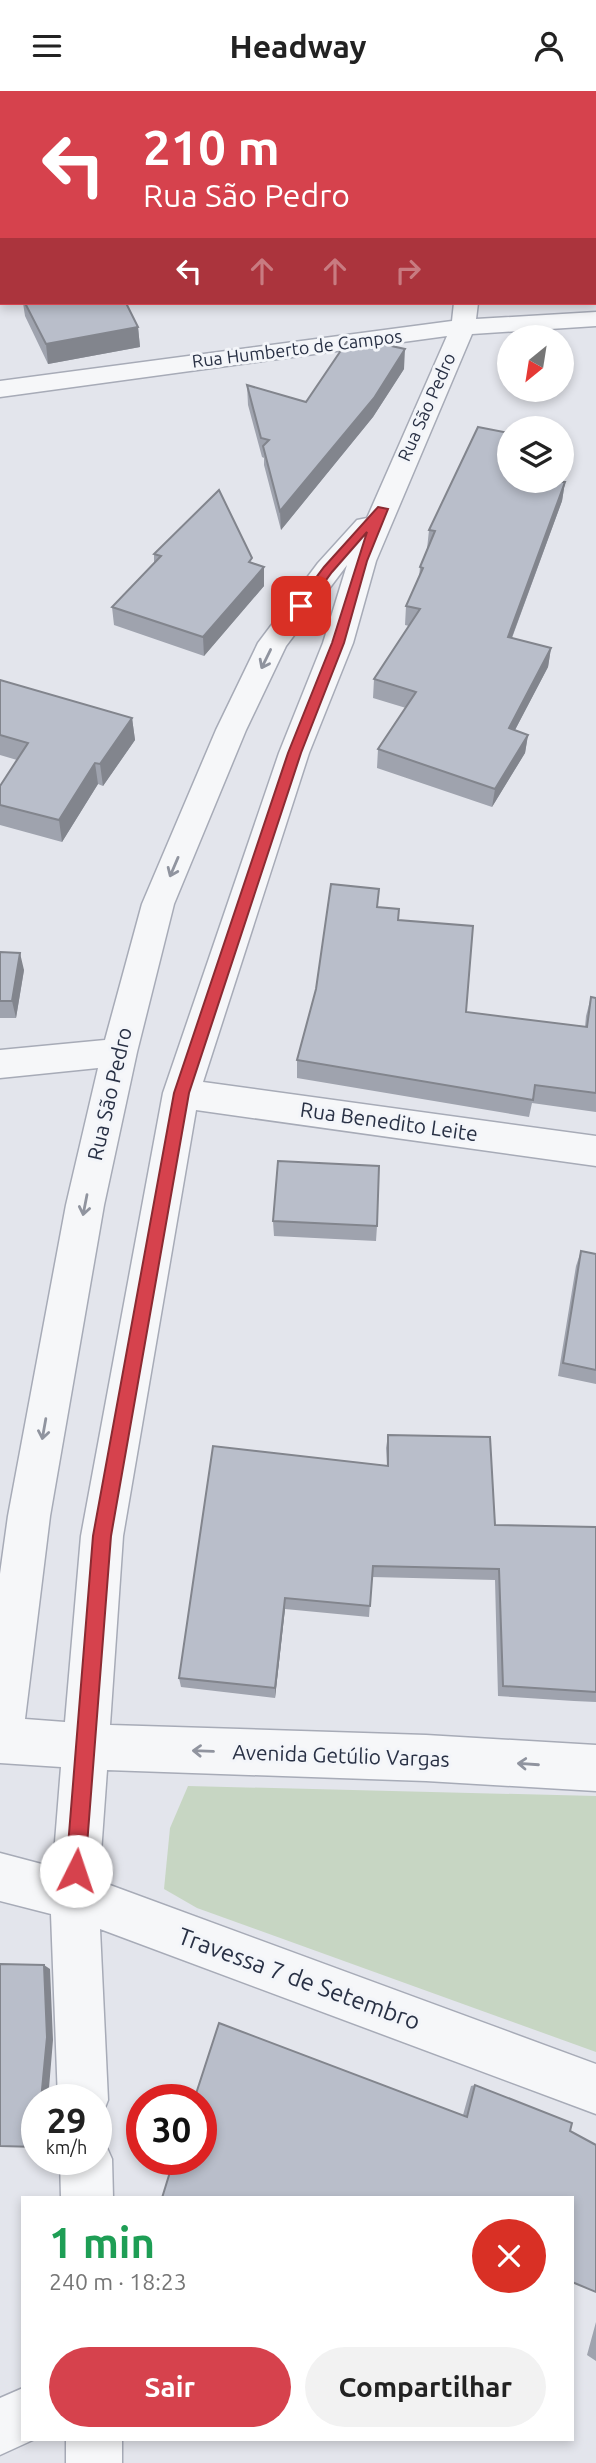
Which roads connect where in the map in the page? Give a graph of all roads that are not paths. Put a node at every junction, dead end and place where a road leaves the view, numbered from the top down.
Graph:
1 (464, 315) edge
2 (596, 319) edge
3 (0, 389) edge
4 (382, 509) junction
5 (118, 1052) junction
6 (0, 1064) edge
7 (181, 1093) junction
8 (596, 1151) edge
9 (0, 1739) edge
10 (85, 1747) junction
11 (596, 1768) edge
12 (0, 1877) edge
13 (74, 1896) junction
14 (82, 2084) edge
15 (596, 2088) edge
16 (86, 2175) edge
17 (87, 2196) edge
18 (21, 2417) edge
19 (0, 2427) edge
20 (94, 2441) edge
21 (94, 2463) edge

1 - 2 street, Rua Humberto de Campos
1 - 3 street, Rua Humberto de Campos
1 - 4 street, Rua São Pedro
4 -> 5 street, Rua São Pedro
4 - 7 street, Rua São Pedro
5 - 6 street
5 -> 9 street, Rua São Pedro
7 - 8 street, Rua Benedito Leite
7 - 10 street, Rua São Pedro
9 - 10 street, Avenida Getúlio Vargas
11 -> 10 street, Avenida Getúlio Vargas
10 - 13 street, Rua São Pedro
12 - 13 street, Travessa 7 de Setembro
13 - 14 street, Rua São Pedro
13 - 15 street, Travessa 7 de Setembro
16 - 17 street
18 - 19 street
20 - 21 street

